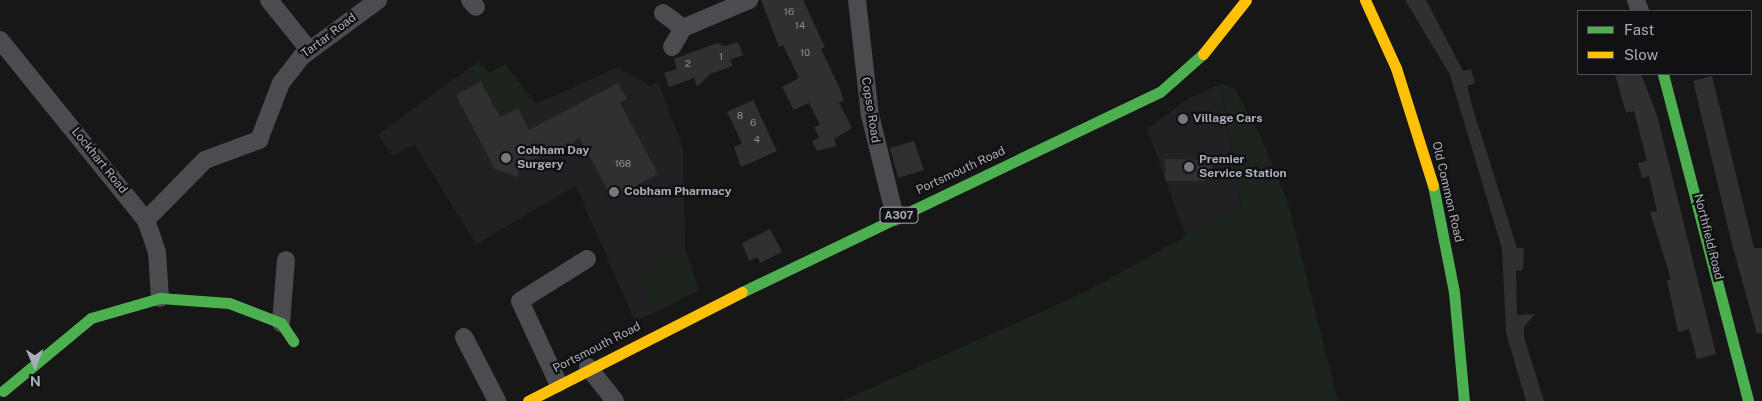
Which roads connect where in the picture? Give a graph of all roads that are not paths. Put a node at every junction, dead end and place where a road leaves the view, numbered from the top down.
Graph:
1 (269, 0) edge
2 (378, 0) edge
3 (749, 0) edge
4 (857, 0) edge
5 (1246, 0) edge
6 (1365, 0) edge
7 (1234, 7) edge
8 (663, 13) dead end
9 (683, 28) junction
10 (0, 40) edge
11 (672, 47) dead end
12 (309, 50) junction
13 (1664, 75) edge
14 (895, 218) junction
15 (146, 220) junction
16 (587, 259) dead end
17 (286, 260) dead end
18 (160, 298) junction
19 (281, 323) junction
20 (464, 337) dead end
21 (293, 341) dead end
22 (588, 367) junction
23 (558, 383) junction
24 (4, 392) dead end
25 (497, 401) edge
26 (528, 401) edge
27 (615, 401) edge
28 (1464, 401) edge
29 (1748, 401) edge

1 - 12 street
2 - 12 street, Tartar Road
3 - 9 street
4 - 14 street, Copse Road
5 - 7 street, Portsmouth Road / A307
6 - 28 street, Old Common Road
7 - 14 street, Portsmouth Road / A307
8 - 9 street
9 - 11 street
10 - 15 street, Lockhart Road
12 - 15 street, Tartar Road
13 - 29 street, Northfield Road
14 - 22 street, Portsmouth Road / A307
15 - 18 street, Lockhart Road
16 - 23 street
17 - 19 street
18 - 19 street
18 - 24 street
19 - 21 street
20 - 25 street
22 - 23 street, Portsmouth Road / A307
22 - 27 street
23 - 26 street, Portsmouth Road / A307

